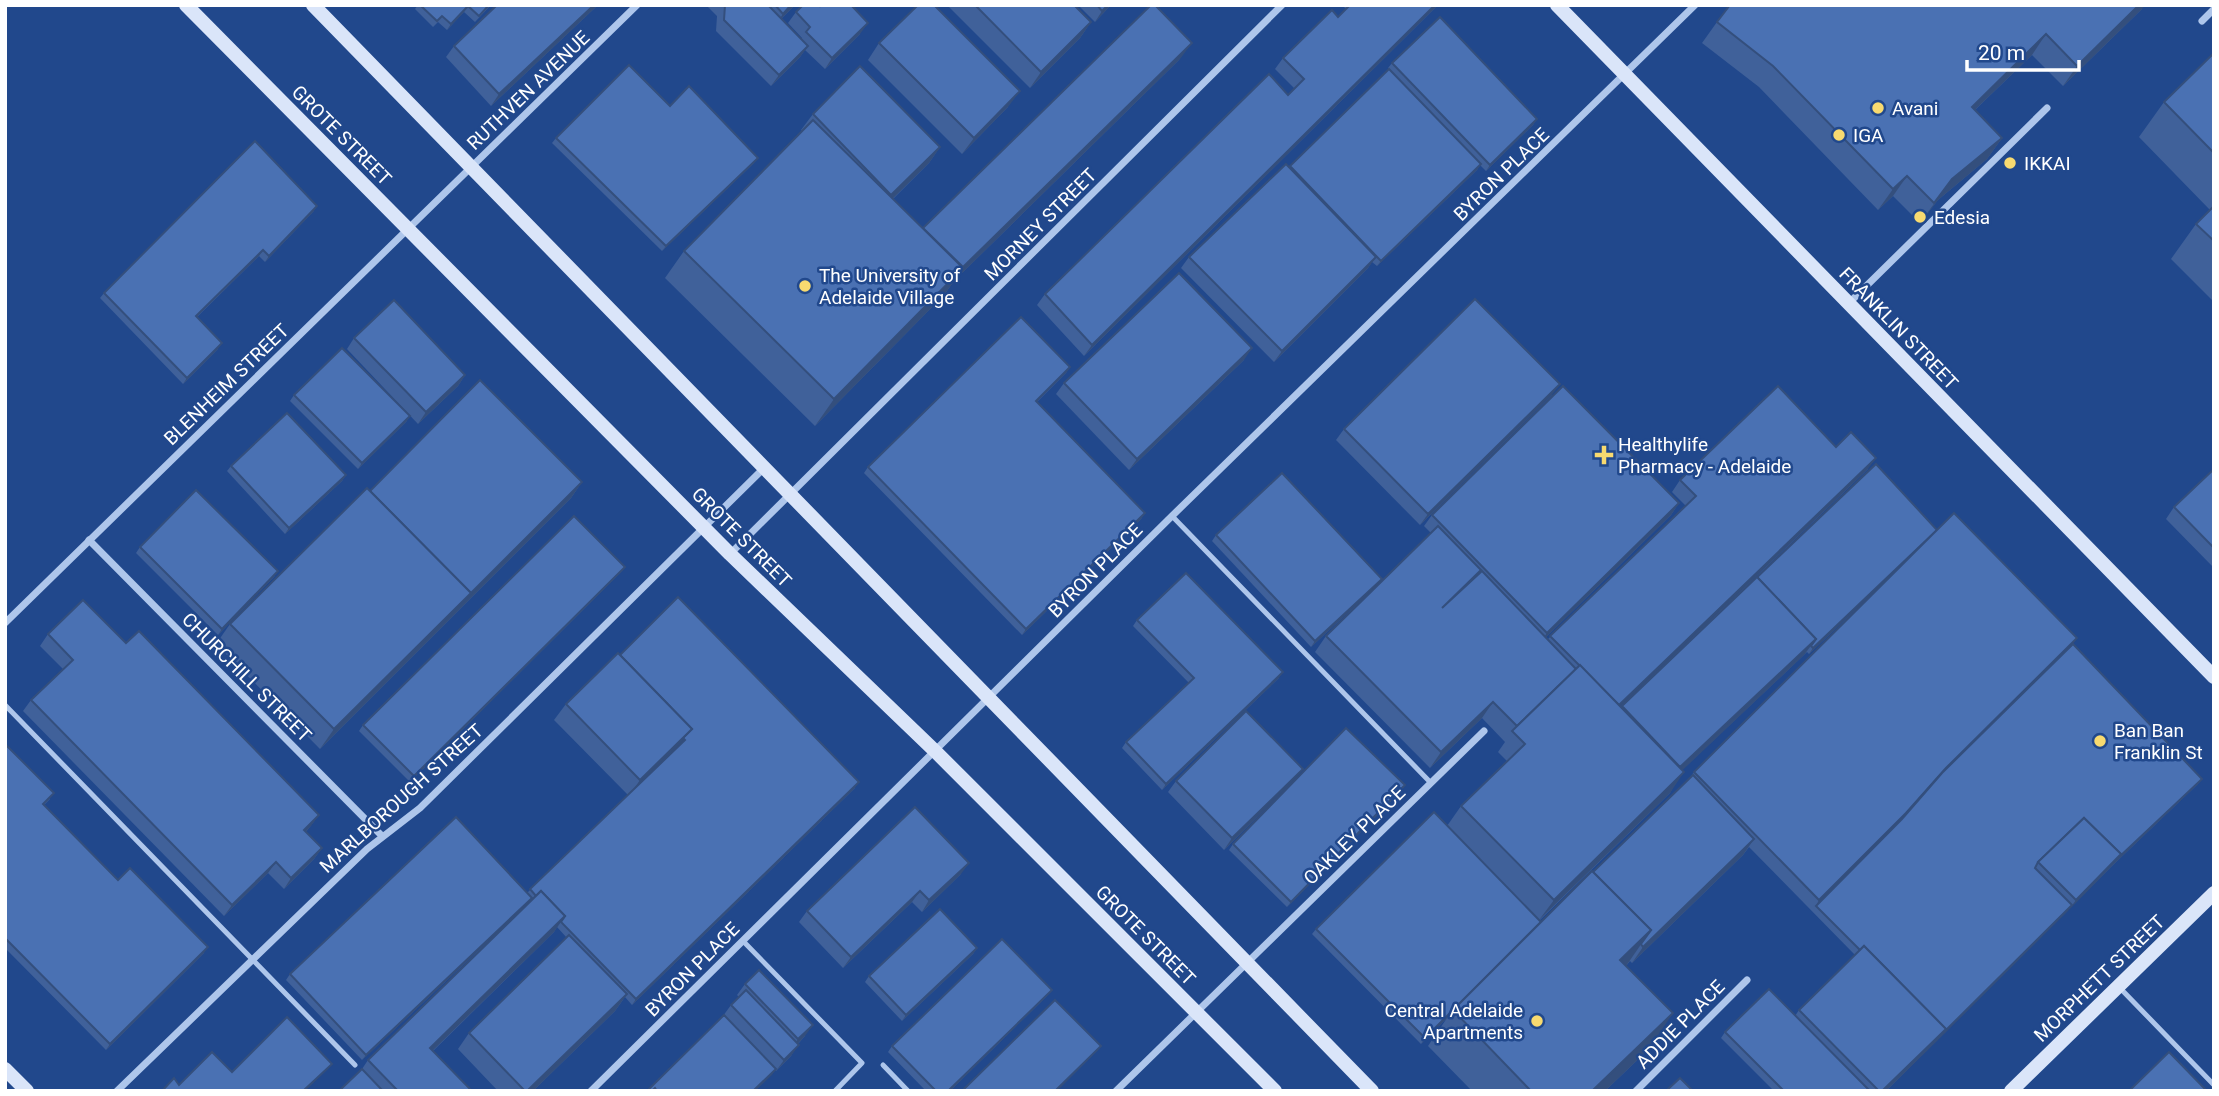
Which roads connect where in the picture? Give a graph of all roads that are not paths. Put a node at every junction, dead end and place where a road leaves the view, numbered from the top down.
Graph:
1 (186, 5) edge
2 (313, 5) edge
3 (637, 5) edge
4 (1282, 5) edge
5 (1557, 5) edge
6 (1695, 5) edge
7 (2214, 9) edge
8 (2202, 21) dead end
9 (1625, 75) junction
10 (2047, 108) dead end
11 (470, 167) junction
12 (407, 229) junction
13 (1849, 304) junction
14 (764, 468) junction
15 (791, 495) junction
16 (1172, 516) junction
17 (705, 528) junction
18 (89, 540) junction
19 (730, 554) junction
20 (5, 623) edge
21 (2214, 677) edge
22 (989, 699) junction
23 (5, 705) edge
24 (1484, 731) edge
25 (936, 752) junction
26 (1431, 783) junction
27 (382, 836) junction
28 (2214, 893) edge
29 (743, 941) junction
30 (253, 959) junction
31 (1247, 962) junction
32 (1747, 980) dead end
33 (2119, 986) junction
34 (1198, 1014) junction
35 (355, 1065) dead end
36 (883, 1065) dead end
37 (5, 1069) edge
38 (2214, 1086) edge
39 (27, 1091) edge
40 (117, 1091) edge
41 (591, 1091) edge
42 (835, 1091) edge
43 (908, 1091) edge
44 (1116, 1091) edge
45 (1275, 1091) edge
46 (1372, 1091) edge
47 (1636, 1091) edge
48 (2011, 1091) edge

1 - 12 main road, GROTE STREET
2 - 11 main road
3 - 11 street, RUTHVEN AVENUE
4 - 15 street, MORNEY STREET
5 - 9 main road, FRANKLIN STREET
6 - 9 street, BYRON PLACE
7 - 8 street
9 - 13 main road, FRANKLIN STREET
9 - 16 street, BYRON PLACE
10 - 13 street
11 - 12 street, BLENHEIM STREET
11 - 14 main road
12 - 17 main road, GROTE STREET
12 - 18 street, BLENHEIM STREET
13 - 21 main road, FRANKLIN STREET
14 - 15 main road
14 - 17 street, MARLBOROUGH STREET
15 - 19 street, MORNEY STREET
15 - 22 main road
16 - 22 street, BYRON PLACE
16 - 26 lane
17 - 19 main road, GROTE STREET
17 - 27 street, MARLBOROUGH STREET
18 - 20 street, BLENHEIM STREET
18 - 27 street, CHURCHILL STREET
19 - 25 main road, GROTE STREET
22 - 25 street, BYRON PLACE
22 - 31 main road
23 - 30 lane
24 - 26 street, OAKLEY PLACE
25 - 29 street, BYRON PLACE
25 - 34 main road, GROTE STREET
26 - 31 street, OAKLEY PLACE
27 - 30 street, MARLBOROUGH STREET
28 - 33 main road, MORPHETT STREET
29 - 41 street, BYRON PLACE
29 - 42 lane
30 - 35 lane
30 - 40 street, MARLBOROUGH STREET
31 - 34 street, OAKLEY PLACE
31 - 46 main road
32 - 47 street, ADDIE PLACE
33 - 38 lane
33 - 48 main road, MORPHETT STREET
34 - 44 street, OAKLEY PLACE
34 - 45 main road, GROTE STREET
36 - 43 lane
37 - 39 main road

